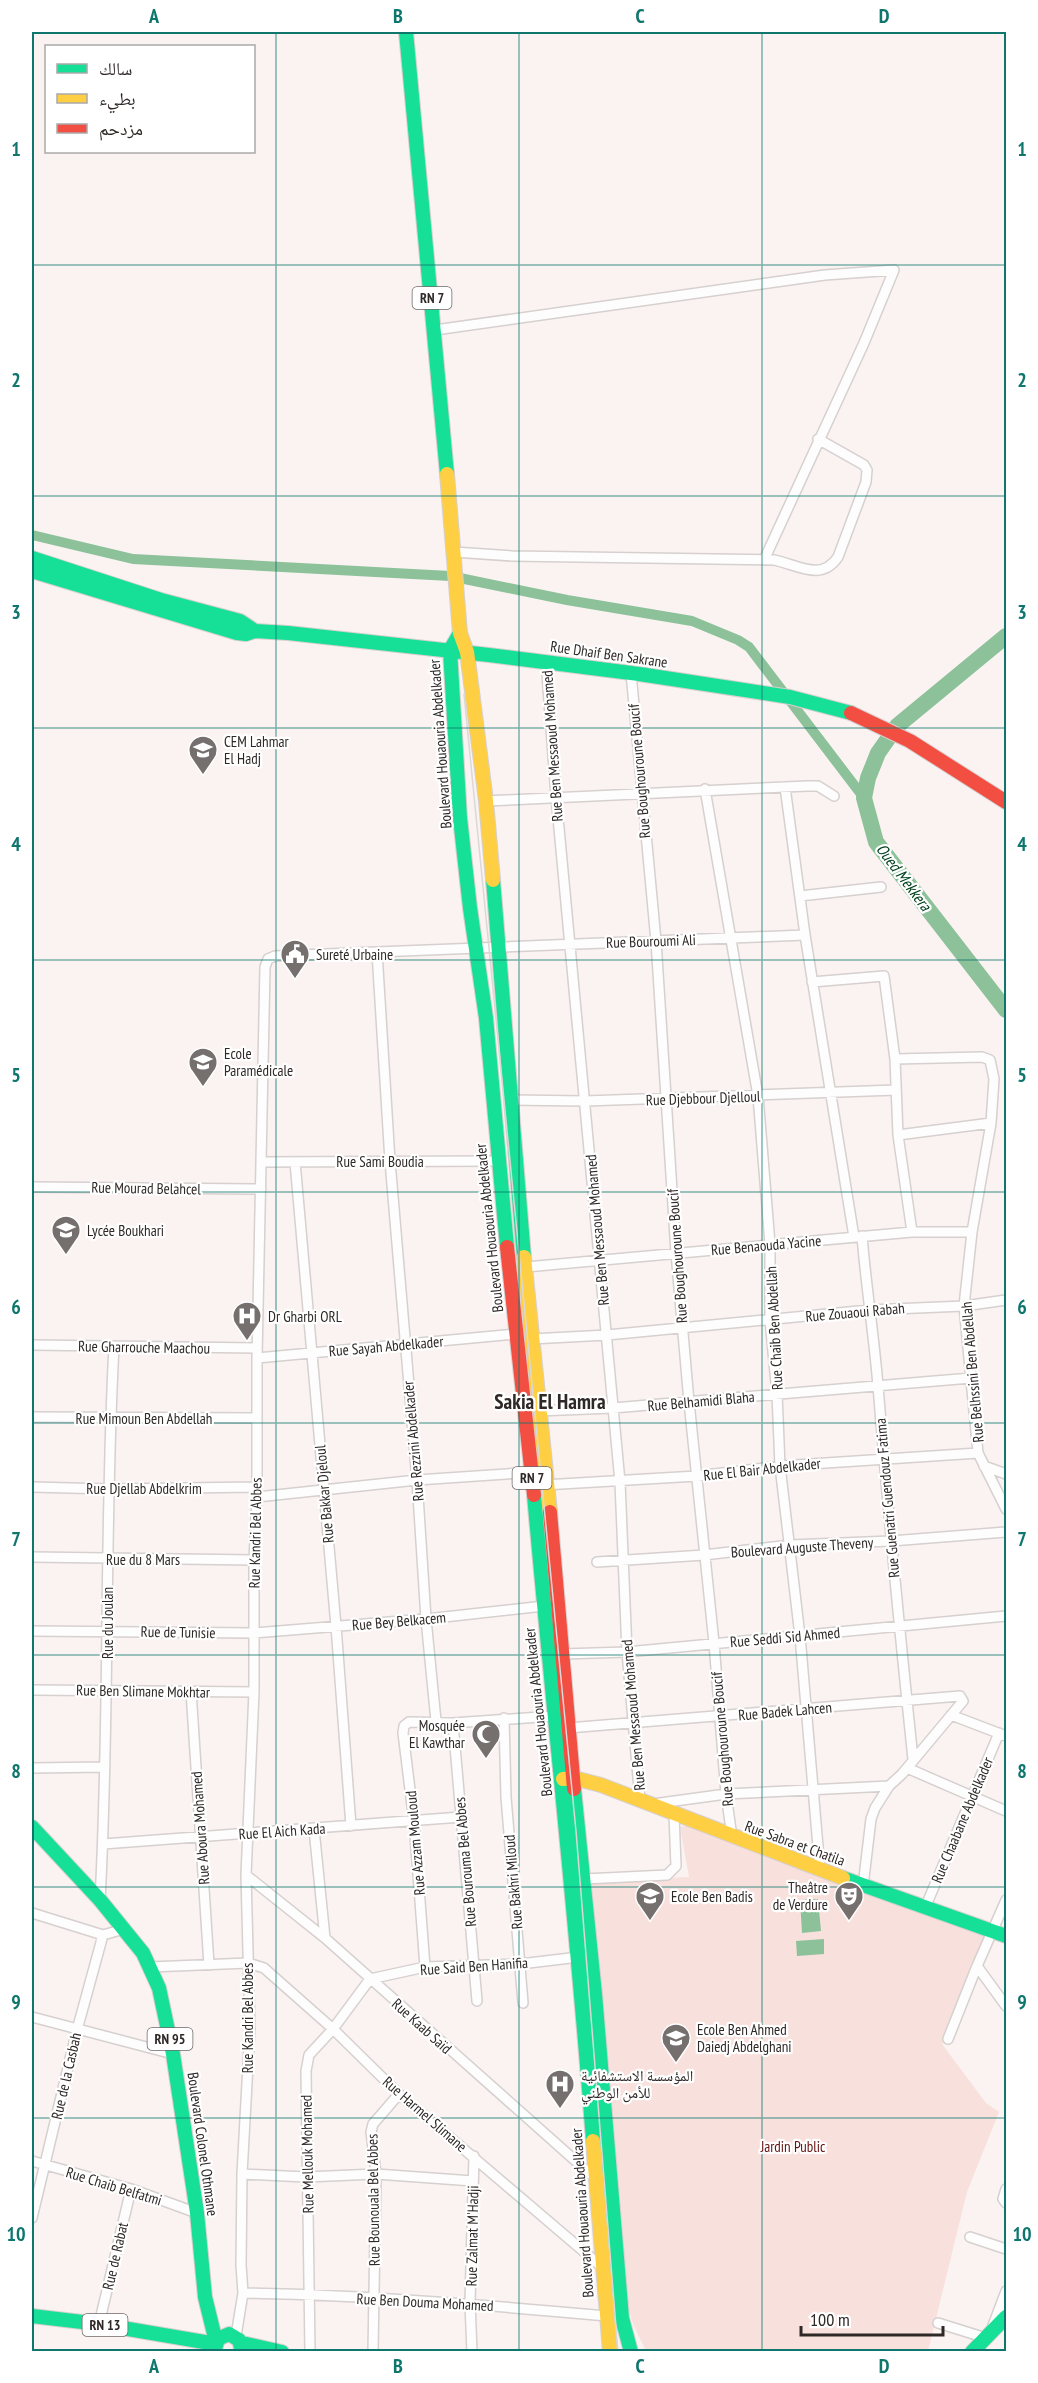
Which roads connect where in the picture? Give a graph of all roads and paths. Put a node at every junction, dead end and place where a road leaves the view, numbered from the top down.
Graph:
1 (406, 32) edge
2 (435, 330) junction
3 (818, 439) junction
4 (32, 558) edge
5 (455, 559) junction
6 (764, 560) junction
7 (32, 571) edge
8 (255, 631) junction
9 (460, 633) junction
10 (450, 650) junction
11 (467, 652) junction
12 (546, 661) junction
13 (631, 673) junction
14 (785, 787) junction
15 (705, 789) junction
16 (641, 792) junction
17 (556, 796) junction
18 (834, 796) dead end
19 (486, 801) junction
20 (1006, 802) edge
21 (881, 887) dead end
22 (800, 896) junction
23 (805, 935) junction
24 (730, 937) junction
25 (656, 941) junction
26 (570, 944) junction
27 (498, 946) junction
28 (475, 947) junction
29 (377, 952) junction
30 (812, 982) junction
31 (895, 1059) junction
32 (896, 1090) junction
33 (832, 1092) junction
34 (758, 1096) junction
35 (666, 1099) junction
36 (510, 1100) junction
37 (585, 1101) junction
38 (991, 1123) junction
39 (898, 1135) junction
40 (390, 1161) junction
41 (498, 1161) junction
42 (261, 1162) junction
43 (295, 1162) junction
44 (32, 1187) edge
45 (261, 1189) junction
46 (912, 1232) junction
47 (972, 1232) junction
48 (858, 1237) junction
49 (770, 1244) junction
50 (676, 1253) junction
51 (600, 1262) junction
52 (526, 1267) junction
53 (1006, 1300) edge
54 (964, 1306) junction
55 (869, 1310) junction
56 (770, 1320) junction
57 (682, 1326) junction
58 (516, 1334) junction
59 (608, 1335) junction
60 (531, 1339) junction
61 (405, 1344) junction
62 (32, 1345) edge
63 (114, 1346) junction
64 (310, 1352) junction
65 (257, 1353) junction
66 (970, 1378) junction
67 (878, 1384) junction
68 (777, 1394) junction
69 (689, 1402) junction
70 (613, 1408) junction
71 (538, 1411) junction
72 (32, 1417) edge
73 (111, 1417) junction
74 (256, 1419) junction
75 (978, 1454) junction
76 (882, 1458) junction
77 (780, 1466) junction
78 (984, 1466) junction
79 (1006, 1474) edge
80 (697, 1476) junction
81 (546, 1478) junction
82 (532, 1479) junction
83 (417, 1480) junction
84 (620, 1482) junction
85 (32, 1487) edge
86 (109, 1489) junction
87 (324, 1489) junction
88 (256, 1492) junction
89 (1006, 1509) edge
90 (1006, 1532) edge
91 (891, 1541) junction
92 (790, 1545) junction
93 (704, 1555) junction
94 (32, 1557) edge
95 (108, 1559) junction
96 (254, 1560) junction
97 (623, 1560) junction
98 (597, 1562) dead end
99 (544, 1606) junction
100 (1006, 1616) edge
101 (426, 1619) junction
102 (336, 1626) junction
103 (898, 1627) junction
104 (32, 1630) edge
105 (107, 1631) junction
106 (253, 1633) junction
107 (800, 1636) junction
108 (714, 1643) junction
109 (627, 1652) junction
110 (562, 1654) junction
111 (32, 1690) edge
112 (108, 1690) junction
113 (191, 1691) junction
114 (254, 1692) junction
115 (907, 1701) junction
116 (806, 1709) junction
117 (951, 1715) junction
118 (554, 1716) junction
119 (720, 1717) junction
120 (504, 1718) junction
121 (436, 1721) junction
122 (453, 1723) junction
123 (634, 1725) junction
124 (568, 1728) junction
125 (1003, 1734) edge
126 (913, 1759) junction
127 (105, 1767) junction
128 (32, 1768) edge
129 (907, 1768) junction
130 (567, 1778) junction
131 (889, 1786) junction
132 (813, 1789) junction
133 (726, 1794) junction
134 (973, 1797) junction
135 (645, 1802) junction
136 (1006, 1811) edge
137 (674, 1814) junction
138 (461, 1817) junction
139 (414, 1822) junction
140 (351, 1826) junction
141 (32, 1827) edge
142 (314, 1829) junction
143 (248, 1835) junction
144 (200, 1836) junction
145 (732, 1838) junction
146 (103, 1844) junction
147 (820, 1870) junction
148 (246, 1875) junction
149 (584, 1879) junction
150 (863, 1886) junction
151 (100, 1900) junction
152 (1006, 1900) edge
153 (925, 1908) junction
154 (33, 1913) edge
155 (32, 1923) edge
156 (124, 1929) junction
157 (1000, 1933) edge
158 (103, 1935) junction
159 (325, 1938) junction
160 (579, 1957) junction
161 (248, 1963) junction
162 (520, 1964) junction
163 (209, 1965) junction
164 (473, 1966) junction
165 (977, 1966) junction
166 (150, 1967) junction
167 (425, 1967) junction
168 (370, 1979) junction
169 (477, 2001) dead end
170 (524, 2003) dead end
171 (1006, 2006) edge
172 (32, 2017) edge
173 (333, 2029) junction
174 (77, 2030) junction
175 (948, 2039) dead end
176 (173, 2054) junction
177 (399, 2094) junction
178 (474, 2156) junction
179 (32, 2161) edge
180 (46, 2165) junction
181 (242, 2174) junction
182 (376, 2174) junction
183 (306, 2177) junction
184 (597, 2180) junction
185 (473, 2181) junction
186 (130, 2189) junction
187 (1006, 2189) edge
188 (1006, 2204) edge
189 (197, 2212) junction
190 (32, 2218) edge
191 (970, 2237) dead end
192 (1006, 2249) edge
193 (602, 2267) junction
194 (1006, 2291) edge
195 (243, 2294) junction
196 (309, 2294) junction
197 (374, 2300) junction
198 (470, 2303) junction
199 (32, 2316) edge
200 (1006, 2317) edge
201 (607, 2321) junction
202 (938, 2323) dead end
203 (99, 2324) junction
204 (987, 2336) junction
205 (224, 2344) edge
206 (282, 2352) edge
207 (310, 2352) edge
208 (373, 2352) edge
209 (472, 2352) edge
210 (610, 2352) edge
211 (631, 2352) edge
212 (972, 2352) edge

1 - 2 main road, RN 7
2 - 3 street
2 - 5 main road, RN 7
3 - 6 street
3 - 6 street
4 - 8 main road
5 - 6 street
5 - 9 main road, RN 7
7 - 8 main road, Rue Dhaif Ben Sakrane
8 - 10 main road, Rue Dhaif Ben Sakrane
9 - 10 main road, Boulevard Houaouria Abdelkader
9 - 11 main road, Boulevard Houaouria Abdelkader / RN 7
10 - 11 main road, Rue Dhaif Ben Sakrane
10 - 28 main road, Boulevard Houaouria Abdelkader / RN 7
11 - 12 main road, Rue Dhaif Ben Sakrane
11 - 19 main road, Boulevard Houaouria Abdelkader / RN 7
12 - 13 main road, Rue Dhaif Ben Sakrane
12 - 17 street, Rue Ben Messaoud Mohamed
13 - 16 street, Rue Boughouroune Boucif
13 - 20 main road, Rue Dhaif Ben Sakrane
14 - 15 street
14 - 18 street
14 - 22 street
15 - 16 street
15 - 24 street, Rue Chaib Ben Abdellah
16 - 17 street
16 - 25 street, Rue Boughouroune Boucif
17 - 19 street
17 - 26 street, Rue Ben Messaoud Mohamed
19 - 27 main road, Boulevard Houaouria Abdelkader / RN 7
21 - 22 street
22 - 23 street
23 - 24 street, Rue Bouroumi Ali
23 - 30 street
24 - 25 street, Rue Bouroumi Ali
24 - 34 street, Rue Chaib Ben Abdellah
25 - 26 street, Rue Bouroumi Ali
25 - 35 street, Rue Boughouroune Boucif
26 - 27 street, Rue Bouroumi Ali
26 - 37 street, Rue Ben Messaoud Mohamed
27 - 28 street, Rue Kandri Bel Abbes
27 - 36 main road, Boulevard Houaouria Abdelkader / RN 7
28 - 29 street, Rue Kandri Bel Abbes
28 - 41 main road, Boulevard Houaouria Abdelkader / RN 7
29 - 40 street, Rue Rezzini Abdelkader
29 - 42 street, Rue Kandri Bel Abbes
30 - 31 street
30 - 33 street
31 - 32 street
31 - 38 street, Rue Belhssini Ben Abdellah
32 - 33 street, Rue Djebbour Djelloul
32 - 39 street
33 - 34 street, Rue Djebbour Djelloul
33 - 48 street
34 - 35 street, Rue Djebbour Djelloul
34 - 49 street, Rue Chaib Ben Abdellah
35 - 37 street, Rue Djebbour Djelloul
35 - 50 street, Rue Boughouroune Boucif
36 - 37 street, Rue Djebbour Djelloul
36 - 52 main road, Boulevard Houaouria Abdelkader / RN 7
37 - 51 street, Rue Ben Messaoud Mohamed
38 - 39 street
38 - 47 street, Rue Belhssini Ben Abdellah
39 - 46 street
40 - 41 street, Rue Sami Boudia
40 - 43 street, Rue Sami Boudia
40 - 61 street, Rue Rezzini Abdelkader
41 - 58 main road, Boulevard Houaouria Abdelkader / RN 7
42 - 43 street, Rue Sami Boudia
42 - 45 street, Rue Kandri Bel Abbes
43 - 64 street, Rue Bakkar Djeloul
44 - 45 street, Rue Mourad Belahcel
45 - 65 street, Rue Kandri Bel Abbes
46 - 47 street, Rue Benaouda Yacine
46 - 48 street, Rue Benaouda Yacine
47 - 54 street, Rue Belhssini Ben Abdellah
48 - 49 street, Rue Benaouda Yacine
48 - 55 street, Rue Guenatri Guendouz Fatima
49 - 50 street, Rue Benaouda Yacine
49 - 56 street, Rue Chaib Ben Abdellah
50 - 51 street, Rue Benaouda Yacine
50 - 57 street, Rue Boughouroune Boucif
51 - 52 street, Rue Benaouda Yacine
51 - 59 street, Rue Ben Messaoud Mohamed
52 - 60 main road, Boulevard Houaouria Abdelkader / RN 7
53 - 54 street, Rue Zouaoui Rabah
54 - 55 street, Rue Zouaoui Rabah
54 - 66 street, Rue Belhssini Ben Abdellah
55 - 56 street, Rue Zouaoui Rabah
55 - 67 street, Rue Guenatri Guendouz Fatima
56 - 57 street, Rue Zouaoui Rabah
56 - 68 street, Rue Chaib Ben Abdellah
57 - 59 street, Rue Zouaoui Rabah
57 - 69 street, Rue Boughouroune Boucif
58 - 61 street, Rue Sayah Abdelkader
58 - 82 main road, Boulevard Houaouria Abdelkader / RN 7
59 - 60 street, Rue Zouaoui Rabah
59 - 70 street, Rue Ben Messaoud Mohamed
60 - 71 main road, Boulevard Houaouria Abdelkader / RN 7
61 - 64 street, Rue Sayah Abdelkader
61 - 83 street, Rue Rezzini Abdelkader
62 - 63 street, Rue Gharrouche Maachou
63 - 65 street, Rue Gharrouche Maachou
63 - 73 street, Rue du Joulan
64 - 65 street, Rue Sayah Abdelkader
64 - 87 street, Rue Bakkar Djeloul
65 - 74 street, Rue Kandri Bel Abbes
66 - 67 street, Rue Belhamidi Blaha
66 - 75 street, Rue Belhssini Ben Abdellah
67 - 68 street, Rue Belhamidi Blaha
67 - 76 street, Rue Guenatri Guendouz Fatima
68 - 69 street, Rue Belhamidi Blaha
68 - 77 street, Rue Chaib Ben Abdellah
69 - 70 street, Rue Belhamidi Blaha
69 - 80 street, Rue Boughouroune Boucif
70 - 71 street, Rue Belhamidi Blaha
70 - 84 street, Rue Ben Messaoud Mohamed
71 - 81 main road, Boulevard Houaouria Abdelkader / RN 7
72 - 73 street, Rue Mimoun Ben Abdellah
73 - 74 street, Rue Mimoun Ben Abdellah
73 - 86 street, Rue du Joulan
74 - 88 street, Rue Kandri Bel Abbes
75 - 76 street, Rue El Bair Abdelkader
75 - 78 street, Rue Belhssini Ben Abdellah
76 - 77 street, Rue El Bair Abdelkader
76 - 91 street, Rue Guenatri Guendouz Fatima
77 - 80 street, Rue El Bair Abdelkader
77 - 92 street, Rue Chaib Ben Abdellah
78 - 79 street
78 - 89 street, Rue Belhssini Ben Abdellah
80 - 84 street, Rue El Bair Abdelkader
80 - 93 street, Rue Boughouroune Boucif
81 - 82 street
81 - 82 street
81 - 84 street, Rue El Bair Abdelkader
81 - 110 main road, Boulevard Houaouria Abdelkader / RN 7
82 - 83 street, Rue Djellab Abdelkrim
82 - 99 main road, Boulevard Houaouria Abdelkader / RN 7
83 - 87 street, Rue Djellab Abdelkrim
83 - 101 street, Rue Rezzini Abdelkader
84 - 97 street, Rue Ben Messaoud Mohamed
85 - 86 street, Rue Djellab Abdelkrim
86 - 88 street, Rue Djellab Abdelkrim
86 - 95 street, Rue du Joulan
87 - 88 street, Rue Djellab Abdelkrim
87 - 102 street, Rue Bakkar Djeloul
88 - 96 street, Rue Kandri Bel Abbes
90 - 91 street, Boulevard Auguste Theveny
91 - 92 street, Boulevard Auguste Theveny
91 - 103 street, Rue Guenatri Guendouz Fatima
92 - 93 street, Boulevard Auguste Theveny
92 - 107 street, Rue Chaib Ben Abdellah
93 - 97 street, Boulevard Auguste Theveny
93 - 108 street, Rue Boughouroune Boucif
94 - 95 street, Rue du 8 Mars
95 - 96 street, Rue du 8 Mars
95 - 105 street, Rue du Joulan
96 - 106 street, Rue Kandri Bel Abbes
97 - 98 street, Boulevard Auguste Theveny
97 - 109 street, Rue Ben Messaoud Mohamed
99 - 101 street, Rue Bey Belkacem
99 - 118 main road, Boulevard Houaouria Abdelkader / RN 7
100 - 103 street, Rue Seddi Sid Ahmed
101 - 102 street, Rue Bey Belkacem
101 - 121 street, Rue Rezzini Abdelkader
102 - 106 street, Rue Bey Belkacem
102 - 140 street, Rue Bakkar Djeloul
103 - 107 street, Rue Seddi Sid Ahmed
103 - 115 street, Rue Guenatri Guendouz Fatima
104 - 105 street, Rue de Tunisie
105 - 106 street, Rue de Tunisie
105 - 112 street, Rue du Joulan
106 - 114 street, Rue Kandri Bel Abbes
107 - 108 street, Rue Seddi Sid Ahmed
107 - 116 street, Rue Chaib Ben Abdellah
108 - 109 street, Rue Seddi Sid Ahmed
108 - 119 street, Rue Boughouroune Boucif
109 - 110 street, Rue Seddi Sid Ahmed
109 - 123 street, Rue Ben Messaoud Mohamed
110 - 124 main road, Boulevard Houaouria Abdelkader / RN 7
111 - 112 street, Rue Ben Slimane Mokhtar
112 - 113 street, Rue Ben Slimane Mokhtar
112 - 127 street, Rue du Joulan
113 - 114 street, Rue Ben Slimane Mokhtar
113 - 144 street, Rue Aboura Mohamed
114 - 143 street, Rue Kandri Bel Abbes
115 - 116 street, Rue Badek Lahcen
115 - 117 street, Rue Badek Lahcen
115 - 126 street, Rue Guenatri Guendouz Fatima
116 - 119 street, Rue Badek Lahcen
116 - 132 street, Rue Chaib Ben Abdellah
117 - 125 street
117 - 126 street
118 - 120 street
118 - 130 main road, Boulevard Houaouria Abdelkader / RN 7
119 - 123 street, Rue Badek Lahcen
119 - 133 street, Rue Boughouroune Boucif
120 - 122 street
120 - 162 street, Rue Bakhri Miloud
121 - 122 street
121 - 139 street, Rue Azzam Mouloud
122 - 138 street, Rue Bourouma Bel Abbes
123 - 124 street, Rue Badek Lahcen
123 - 135 street, Rue Ben Messaoud Mohamed
124 - 130 main road, Boulevard Houaouria Abdelkader / RN 7
125 - 134 street, Rue Chaabane Abdelkader
126 - 129 street
127 - 128 street
127 - 146 street, Rue du Joulan
129 - 131 street
129 - 134 street
130 - 135 main road, Rue Sabra et Chatila
130 - 149 main road, Boulevard Houaouria Abdelkader / RN 7
130 - 160 main road, Boulevard Houaouria Abdelkader / RN 7
131 - 132 street
131 - 150 street
132 - 133 street
132 - 147 street, Rue Chaib Ben Abdellah
133 - 135 street
133 - 145 street, Rue Boughouroune Boucif
134 - 136 street
134 - 153 street, Rue Chaabane Abdelkader
135 - 137 main road, Rue Sabra et Chatila
137 - 145 main road, Rue Sabra et Chatila
137 - 149 street
138 - 139 street, Rue El Aich Kada
138 - 164 street, Rue Bourouma Bel Abbes
139 - 140 street, Rue El Aich Kada
139 - 167 street, Rue Azzam Mouloud
140 - 142 street, Rue El Aich Kada
141 - 151 main road, Boulevard Colonel Othmane / RN 95
142 - 143 street, Rue El Aich Kada
142 - 159 street
143 - 144 street, Rue El Aich Kada
143 - 148 street, Rue Kandri Bel Abbes
144 - 146 street, Rue El Aich Kada
144 - 163 street, Rue Aboura Mohamed
145 - 147 main road, Rue Sabra et Chatila
146 - 151 street, Rue du Joulan
147 - 150 main road, Rue Sabra et Chatila
148 - 159 street, Rue Kaab Saïd
148 - 161 street, Rue Kandri Bel Abbes
149 - 211 main road, Boulevard Houaouria Abdelkader / RN 7
150 - 153 main road, Rue Sabra et Chatila
151 - 156 main road, Boulevard Colonel Othmane / RN 95
152 - 157 street
153 - 157 main road, Rue Sabra et Chatila
154 - 155 street
154 - 158 street
156 - 158 street
156 - 166 main road, Boulevard Colonel Othmane / RN 95
157 - 165 street
158 - 174 street, Rue de la Casbah
159 - 168 street, Rue Kaab Saïd
160 - 162 street, Rue Said Ben Hanifia
160 - 184 main road, Boulevard Houaouria Abdelkader / RN 7
161 - 163 street
161 - 173 street, Rue Harmel Slimane
161 - 181 street, Rue Kandri Bel Abbes
162 - 164 street, Rue Said Ben Hanifia
162 - 170 street, Rue Bakhri Miloud
163 - 166 street
164 - 167 street, Rue Said Ben Hanifia
164 - 169 street, Rue Bourouma Bel Abbes
165 - 171 street
165 - 175 street
166 - 176 main road, Boulevard Colonel Othmane / RN 95
167 - 168 street, Rue Said Ben Hanifia
168 - 173 street, Rue Mellouk Mohamed
168 - 184 street, Rue Kaab Saïd
172 - 174 street
173 - 177 street, Rue Harmel Slimane
173 - 183 street, Rue Mellouk Mohamed
174 - 176 street
174 - 180 street, Rue de la Casbah
176 - 189 main road, Boulevard Colonel Othmane / RN 95
177 - 178 street, Rue Harmel Slimane
177 - 182 street, Rue Bounouala Bel Abbes
178 - 185 street, Rue Zalmat M'Hadji
178 - 193 street, Rue Harmel Slimane
179 - 180 street, Rue Chaib Belfatmi
180 - 186 street, Rue Chaib Belfatmi
180 - 190 street, Rue de la Casbah
181 - 183 street
181 - 195 street, Rue Kandri Bel Abbes
182 - 183 street
182 - 185 street
182 - 197 street, Rue Bounouala Bel Abbes
183 - 196 street, Rue Mellouk Mohamed
184 - 193 main road, Boulevard Houaouria Abdelkader / RN 7
185 - 198 street, Rue Zalmat M'Hadji
186 - 189 street, Rue Chaib Belfatmi
186 - 203 street, Rue de Rabat
187 - 188 street
189 - 205 main road, Boulevard Colonel Othmane / RN 95
191 - 192 street
193 - 201 main road, Boulevard Houaouria Abdelkader / RN 7
194 - 204 street
195 - 196 street, Rue Ben Douma Mohamed
195 - 205 street, Rue Kandri Bel Abbes
196 - 197 street, Rue Ben Douma Mohamed
196 - 207 street, Rue Mellouk Mohamed
197 - 198 street, Rue Ben Douma Mohamed
197 - 208 street, Rue Bounouala Bel Abbes
198 - 201 street, Rue Ben Douma Mohamed
198 - 209 street, Rue Zalmat M'Hadji
199 - 203 main road, RN 13
200 - 204 main road
201 - 210 main road, RN 7
202 - 204 street
203 - 205 main road, RN 13
204 - 212 main road
205 - 206 main road

